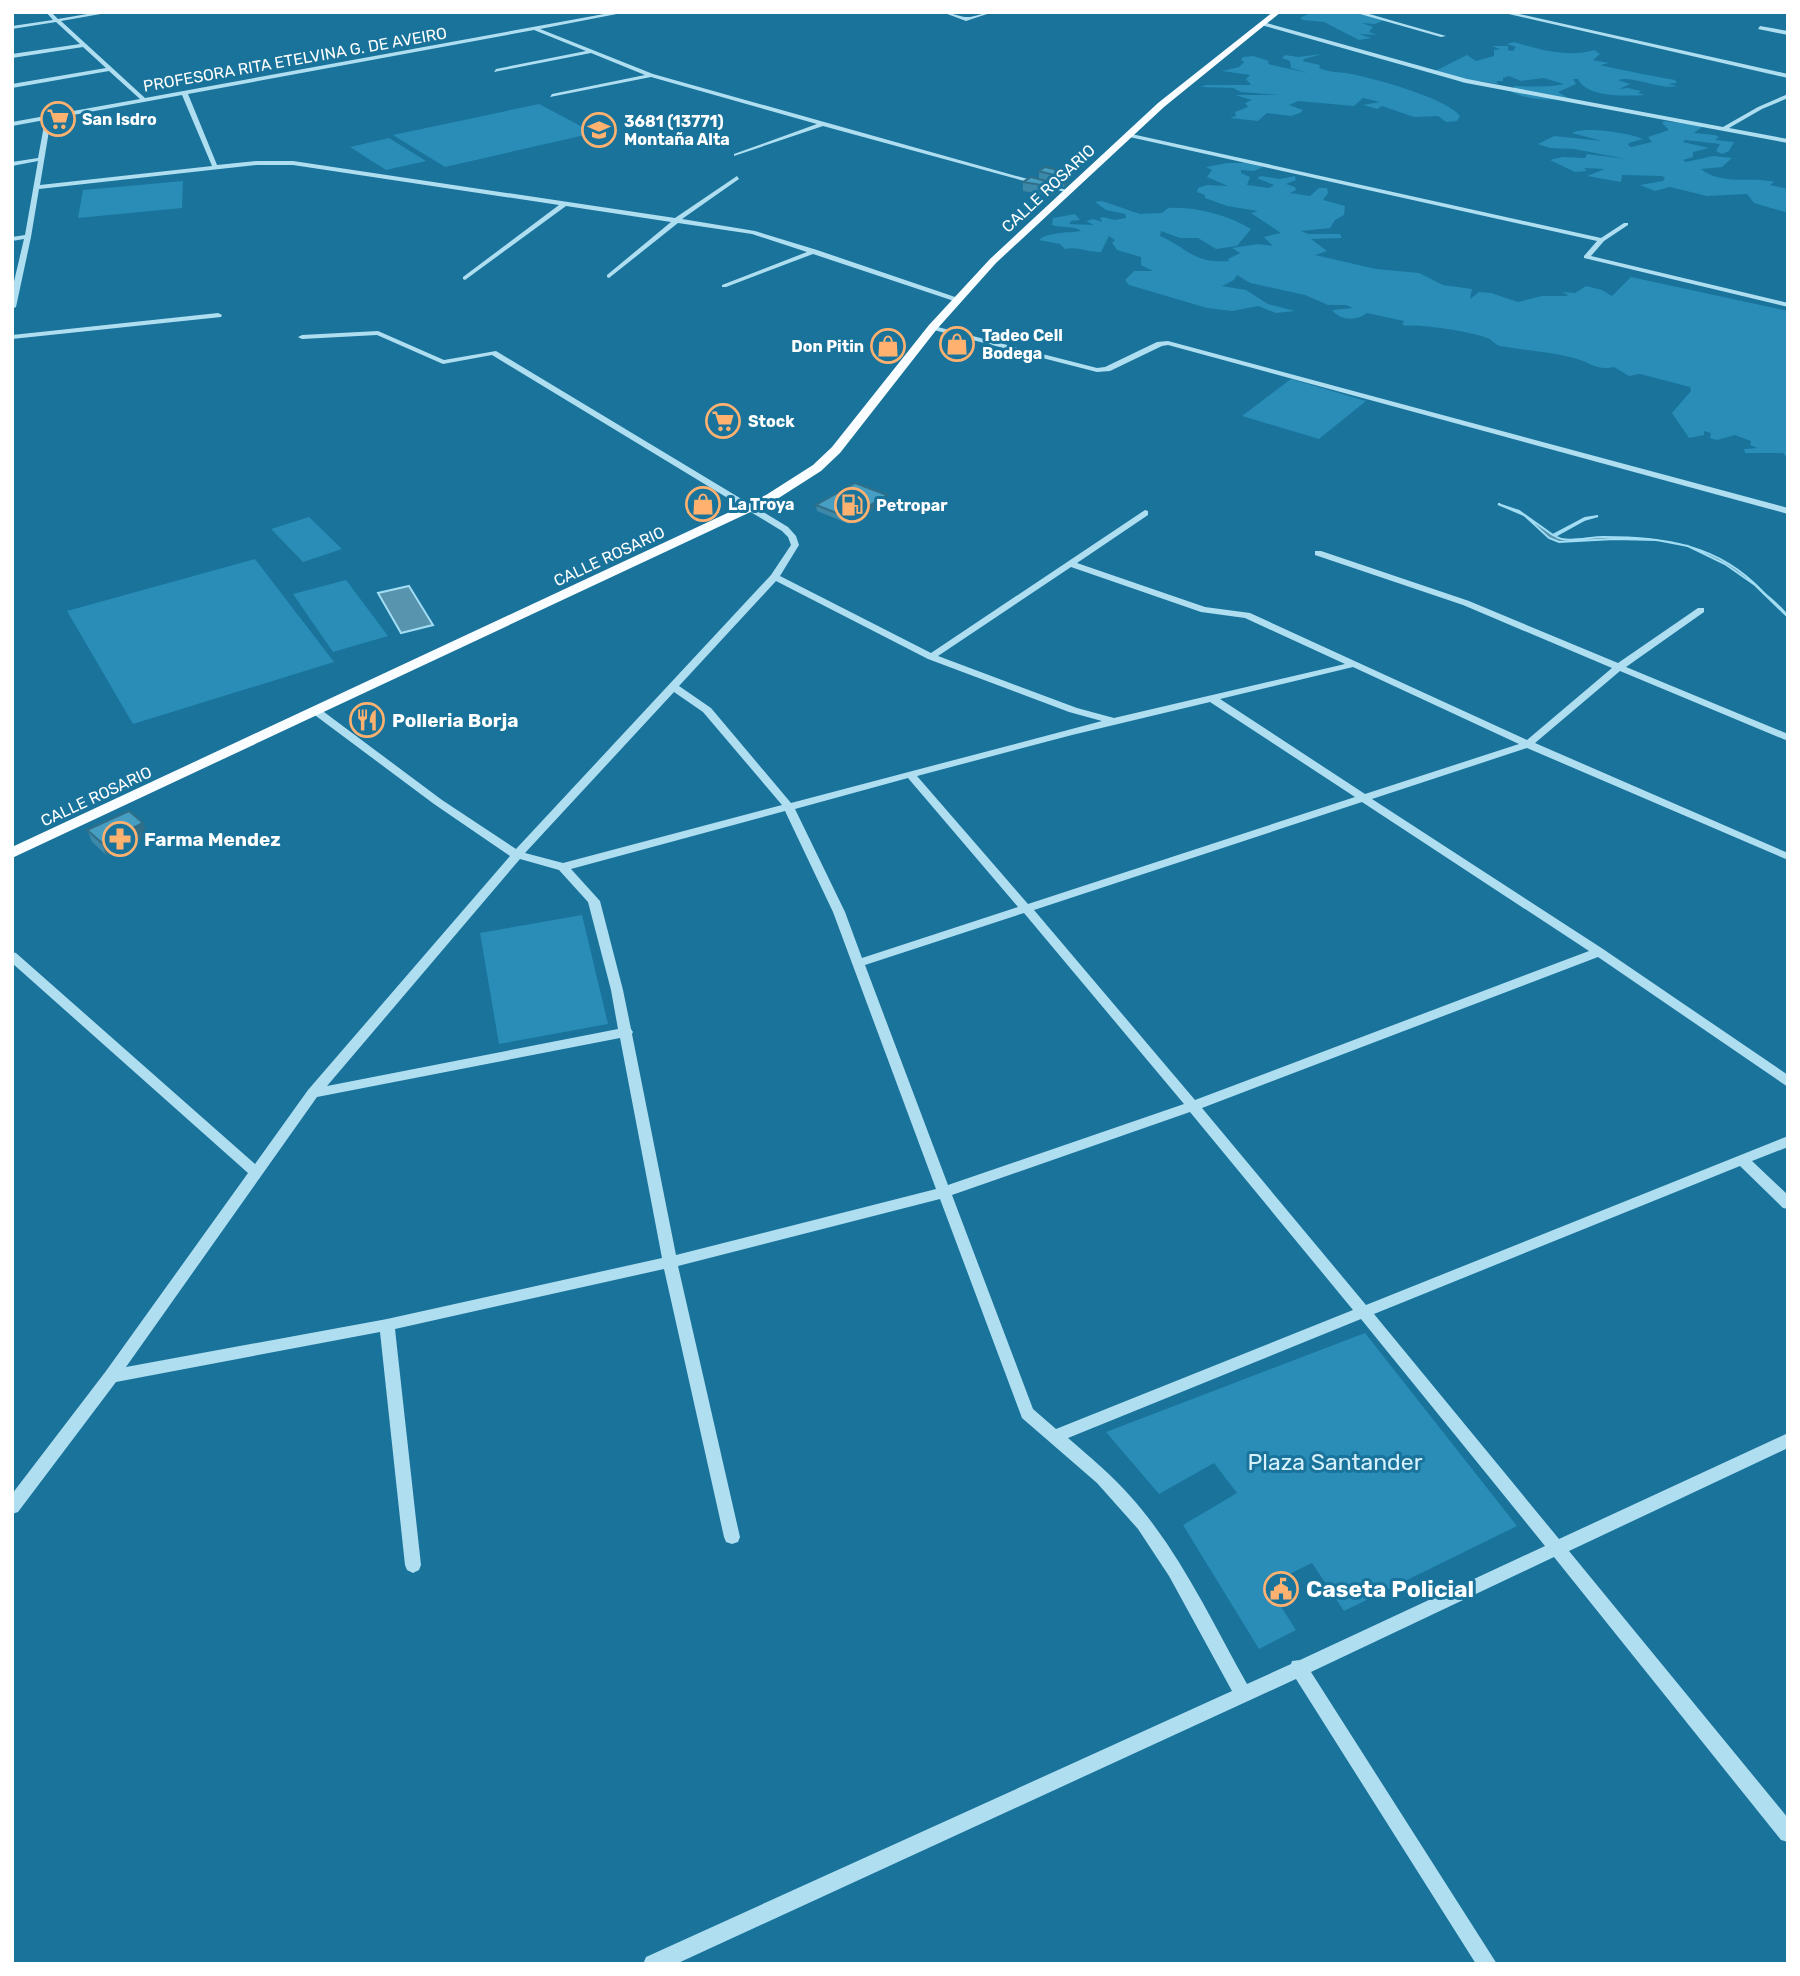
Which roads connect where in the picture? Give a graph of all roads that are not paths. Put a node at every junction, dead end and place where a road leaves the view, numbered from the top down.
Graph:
1 (48, 12) edge
2 (110, 12) edge
3 (625, 12) edge
4 (944, 12) edge
5 (991, 12) edge
6 (1278, 12) edge
7 (1355, 12) edge
8 (1502, 12) edge
9 (58, 21) junction
10 (1263, 24) junction
11 (12, 28) edge
12 (1760, 28) dead end
13 (535, 29) junction
14 (1788, 33) edge
15 (1443, 36) dead end
16 (83, 44) junction
17 (593, 51) junction
18 (12, 56) edge
19 (110, 69) junction
20 (496, 71) dead end
21 (652, 75) junction
22 (1788, 76) edge
23 (12, 86) edge
24 (185, 94) junction
25 (552, 96) dead end
26 (1788, 96) edge
27 (145, 101) junction
28 (48, 118) junction
29 (12, 124) edge
30 (824, 124) junction
31 (1724, 129) junction
32 (1127, 135) junction
33 (1788, 141) edge
34 (736, 155) dead end
35 (41, 159) junction
36 (12, 164) edge
37 (215, 167) junction
38 (737, 178) dead end
39 (37, 187) junction
40 (1067, 191) junction
41 (563, 205) junction
42 (677, 220) junction
43 (1626, 224) dead end
44 (28, 237) junction
45 (12, 239) edge
46 (1602, 240) junction
47 (815, 251) junction
48 (609, 276) dead end
49 (465, 278) dead end
50 (724, 286) dead end
51 (957, 299) junction
52 (1788, 305) edge
53 (12, 307) edge
54 (218, 315) dead end
55 (933, 327) junction
56 (12, 337) edge
57 (302, 337) dead end
58 (750, 508) junction
59 (1788, 511) edge
60 (1145, 513) dead end
61 (1318, 553) dead end
62 (1071, 564) junction
63 (775, 577) junction
64 (1702, 610) dead end
65 (931, 657) junction
66 (1355, 664) junction
67 (1619, 667) junction
68 (674, 687) junction
69 (1213, 699) junction
70 (1073, 710) junction
71 (316, 711) junction
72 (1118, 723) junction
73 (1076, 731) junction
74 (1788, 738) edge
75 (1528, 744) junction
76 (910, 774) junction
77 (1364, 799) junction
78 (788, 806) junction
79 (12, 853) edge
80 (517, 855) junction
81 (1788, 857) edge
82 (563, 867) junction
83 (1027, 908) junction
84 (1599, 952) junction
85 (12, 956) edge
86 (859, 963) junction
87 (627, 1032) junction
88 (1788, 1082) edge
89 (313, 1093) junction
90 (1193, 1106) junction
91 (1788, 1142) edge
92 (1741, 1159) junction
93 (257, 1173) junction
94 (943, 1193) junction
95 (1788, 1204) edge
96 (670, 1262) junction
97 (1363, 1311) junction
98 (387, 1325) junction
99 (111, 1376) junction
100 (1054, 1437) junction
101 (1788, 1440) edge
102 (12, 1507) edge
103 (732, 1537) dead end
104 (1557, 1548) junction
105 (413, 1565) dead end
106 (1298, 1667) junction
107 (1243, 1695) junction
108 (1788, 1833) edge
109 (653, 1964) edge
110 (1487, 1964) edge

1 - 9 street
2 - 9 street
3 - 13 street, PROFESORA RITA ETELVINA G. DE AVEIRO
4 - 5 street
6 - 10 main road, CALLE ROSARIO
7 - 15 street
8 - 22 street
9 - 11 street
9 - 16 street
10 - 31 street
10 - 32 main road, CALLE ROSARIO
12 - 14 street
13 - 17 street
13 - 24 street, PROFESORA RITA ETELVINA G. DE AVEIRO
16 - 18 street
16 - 19 street
17 - 20 street
17 - 21 street
19 - 23 street
19 - 27 street
21 - 25 street
21 - 30 street
24 - 27 street, PROFESORA RITA ETELVINA G. DE AVEIRO
24 - 37 street
26 - 31 street
27 - 28 street, PROFESORA RITA ETELVINA G. DE AVEIRO
28 - 29 street, PROFESORA RITA ETELVINA G. DE AVEIRO
28 - 35 street
30 - 34 street
30 - 40 street
31 - 33 street
32 - 40 main road, CALLE ROSARIO
32 - 46 street
35 - 36 street
35 - 39 street
37 - 39 street
37 - 41 street
38 - 42 street
39 - 44 street
40 - 51 main road, CALLE ROSARIO
41 - 42 street
41 - 49 street
42 - 47 street
42 - 48 street
43 - 46 street
44 - 45 street
44 - 53 street
46 - 52 street
47 - 50 street
47 - 51 street
51 - 55 main road, CALLE ROSARIO
54 - 56 street
55 - 58 main road, CALLE ROSARIO
55 - 59 street
57 - 58 street
58 - 63 street
58 - 71 main road, CALLE ROSARIO
60 - 62 street
61 - 67 street
62 - 65 street
62 - 66 street
63 - 65 street
63 - 68 street
64 - 67 street
65 - 70 street
66 - 69 street
66 - 75 street
67 - 74 street
67 - 75 street
68 - 78 street
68 - 80 street
69 - 72 street
69 - 77 street
70 - 72 street
70 - 73 street
71 - 79 main road, CALLE ROSARIO
71 - 80 street
72 - 73 street
73 - 76 street
75 - 77 street
75 - 81 street
76 - 78 street
76 - 83 street
77 - 83 street
77 - 84 street
78 - 82 street
78 - 86 street
80 - 82 street
80 - 89 street
82 - 87 street
83 - 86 street
83 - 90 street
84 - 88 street
84 - 90 street
85 - 93 street
86 - 94 street
87 - 89 street
87 - 96 street
89 - 93 street
90 - 94 street
90 - 97 street
91 - 92 street
92 - 95 street
92 - 97 street
93 - 99 street
94 - 96 street
94 - 100 street
96 - 98 street
96 - 103 street
97 - 100 street
97 - 104 street
98 - 99 street
98 - 105 street
99 - 102 street
100 - 107 street
101 - 104 street
104 - 106 street
104 - 108 street
106 - 107 street
106 - 110 street
107 - 109 street

